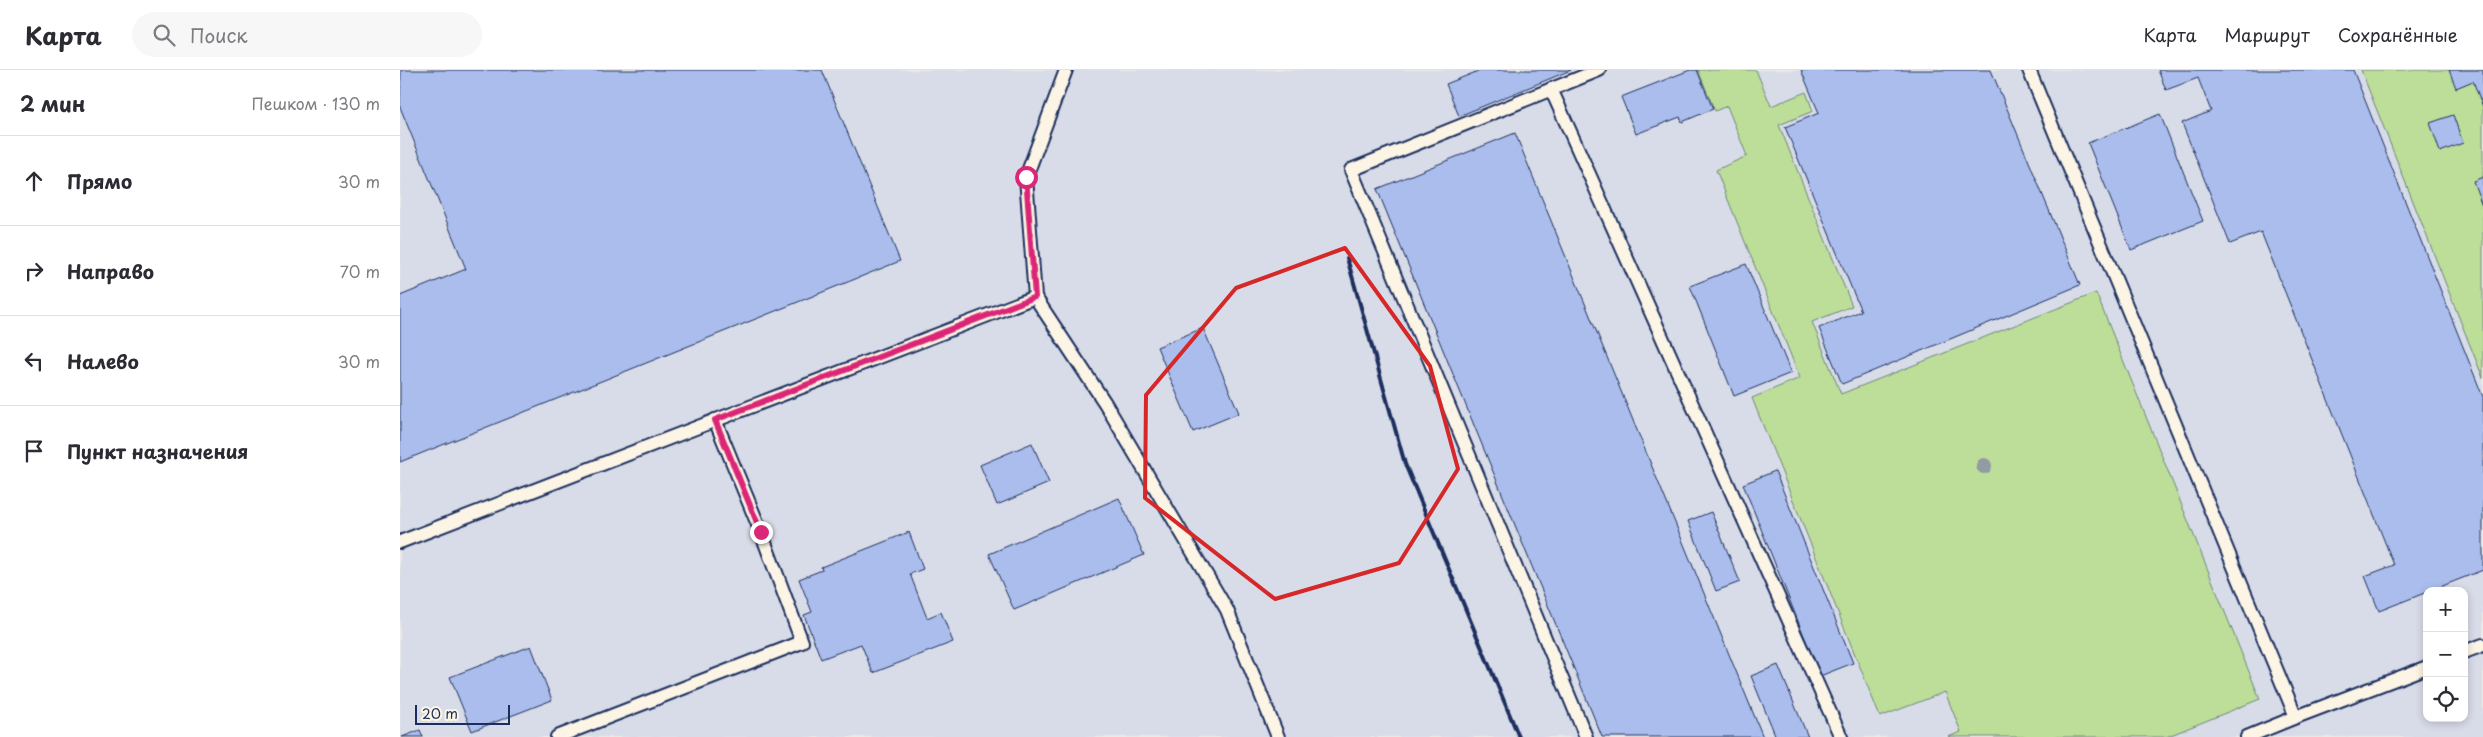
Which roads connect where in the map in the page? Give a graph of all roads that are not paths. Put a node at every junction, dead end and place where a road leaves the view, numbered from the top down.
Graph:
1 (1066, 70) edge
2 (1599, 70) edge
3 (2029, 70) edge
4 (1551, 90) junction
5 (1035, 297) junction
6 (715, 420) junction
7 (400, 542) edge
8 (2483, 645) edge
9 (2468, 651) edge
10 (2423, 669) edge
11 (2296, 717) junction
12 (557, 737) edge
13 (1278, 737) edge
14 (1586, 737) edge
15 (1842, 737) edge
16 (2247, 737) edge

1 - 5 lane
2 - 4 lane
3 - 11 lane
4 - 14 lane
4 - 15 lane
5 - 6 lane
5 - 13 lane
6 - 7 lane
6 - 12 lane
8 - 9 lane
10 - 11 lane
11 - 16 lane

